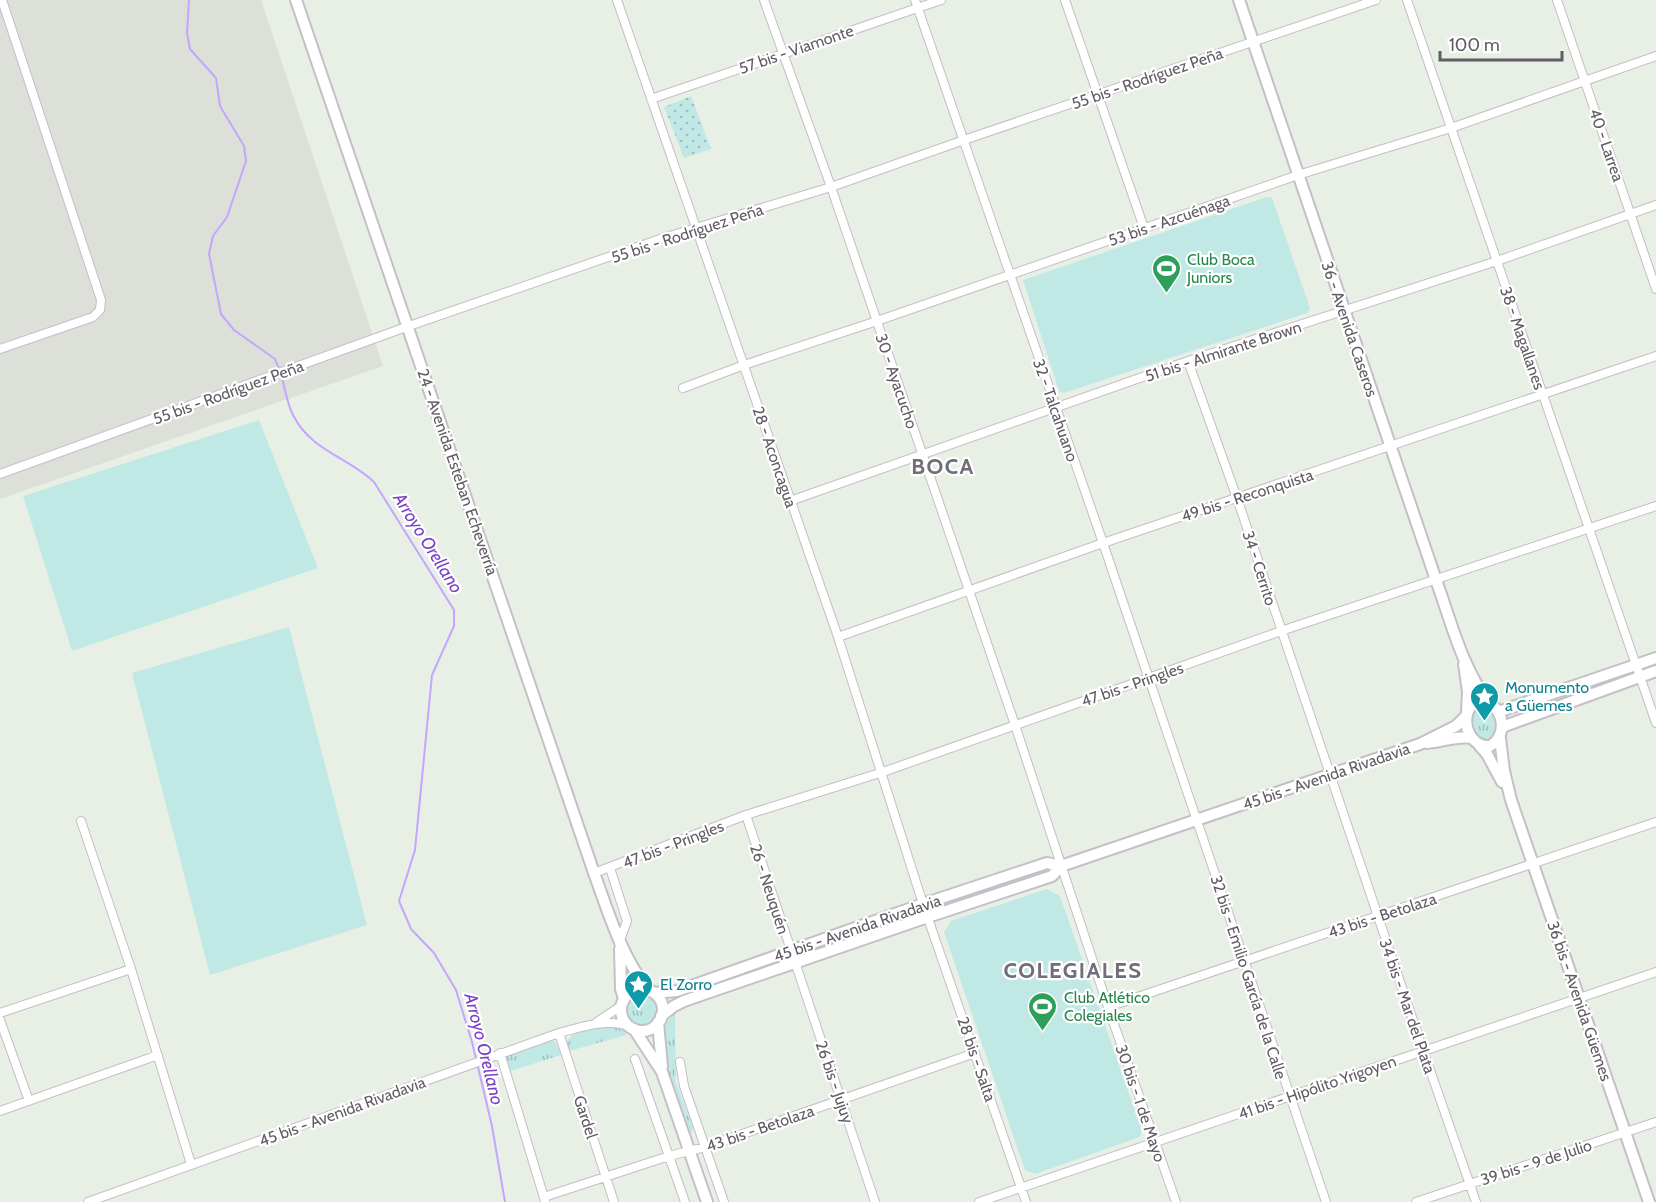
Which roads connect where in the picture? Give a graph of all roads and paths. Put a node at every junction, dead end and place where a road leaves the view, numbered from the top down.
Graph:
1 (296, 0) edge
2 (617, 0) edge
3 (764, 0) edge
4 (941, 0) edge
5 (1065, 0) edge
6 (1239, 0) edge
7 (1376, 0) edge
8 (1407, 0) edge
9 (1557, 0) edge
10 (2, 2) edge
11 (916, 4) edge
12 (1254, 41) junction
13 (782, 53) junction
14 (1656, 56) edge
15 (1585, 81) junction
16 (1097, 95) junction
17 (651, 99) junction
18 (1451, 128) junction
19 (964, 140) junction
20 (1298, 175) junction
21 (831, 187) junction
22 (1656, 205) edge
23 (1631, 213) junction
24 (1144, 228) junction
25 (695, 229) junction
26 (1497, 261) junction
27 (1011, 274) junction
28 (1656, 289) edge
29 (1344, 311) junction
30 (877, 321) junction
31 (408, 326) junction
32 (0, 349) edge
33 (1656, 356) edge
34 (1188, 361) junction
35 (744, 365) junction
36 (683, 388) dead end
37 (1542, 394) junction
38 (1055, 409) junction
39 (1389, 447) junction
40 (922, 455) junction
41 (0, 474) edge
42 (1237, 498) junction
43 (790, 501) junction
44 (1656, 506) edge
45 (1589, 530) junction
46 (1102, 543) junction
47 (1436, 580) junction
48 (969, 591) junction
49 (1281, 631) junction
50 (838, 637) junction
51 (1464, 658) junction
52 (1656, 658) edge
53 (1636, 665) junction
54 (1656, 671) edge
55 (1640, 677) junction
56 (1147, 679) junction
57 (1489, 703) junction
58 (1498, 712) junction
59 (1466, 714) junction
60 (1656, 723) edge
61 (1014, 725) junction
62 (1501, 732) junction
63 (1473, 739) junction
64 (1420, 744) junction
65 (883, 772) junction
66 (1330, 775) junction
67 (1511, 800) junction
68 (746, 815) junction
69 (1197, 820) junction
70 (81, 821) dead end
71 (1656, 822) edge
72 (1533, 864) junction
73 (1061, 866) junction
74 (609, 868) junction
75 (594, 873) junction
76 (923, 904) junction
77 (928, 917) junction
78 (1377, 917) junction
79 (619, 943) junction
80 (790, 951) junction
81 (1244, 960) junction
82 (794, 963) junction
83 (131, 969) junction
84 (1656, 972) edge
85 (651, 992) junction
86 (1579, 998) junction
87 (622, 1002) junction
88 (1108, 1007) junction
89 (0, 1013) edge
90 (660, 1019) junction
91 (0, 1020) edge
92 (597, 1023) junction
93 (631, 1027) junction
94 (559, 1033) junction
95 (1423, 1050) junction
96 (500, 1053) junction
97 (975, 1053) junction
98 (158, 1054) junction
99 (635, 1059) dead end
100 (680, 1062) dead end
101 (662, 1072) junction
102 (1289, 1096) junction
103 (840, 1099) junction
104 (29, 1101) junction
105 (0, 1111) edge
106 (1656, 1122) edge
107 (1625, 1133) junction
108 (1155, 1142) junction
109 (705, 1147) junction
110 (690, 1152) junction
111 (669, 1156) junction
112 (191, 1164) junction
113 (605, 1176) junction
114 (1470, 1183) junction
115 (1021, 1187) junction
116 (545, 1200) edge
117 (88, 1202) edge
118 (614, 1202) edge
119 (685, 1202) edge
120 (707, 1202) edge
121 (724, 1202) edge
122 (875, 1202) edge
123 (979, 1202) edge
124 (1026, 1202) edge
125 (1176, 1202) edge
126 (1326, 1202) edge
127 (1416, 1202) edge
128 (1476, 1202) edge
129 (1649, 1202) edge

1 - 31 main road, 24 - Avenida Esteban Echeverría
2 - 17 street, 28 - Aconcagua
3 - 13 street, 30 - Ayacucho
4 - 11 street, 57 bis - Viamonte
5 - 16 street
6 - 12 main road, 36 - Avenida Caseros
7 - 12 street, 55 bis - Rodríguez Peña
8 - 18 street, 38 - Magallanes
9 - 15 street, 40 - Larrea
10 - 32 street
11 - 13 street, 57 bis - Viamonte
11 - 19 street, 32 - Talcahuano
12 - 16 street, 55 bis - Rodríguez Peña
12 - 20 main road, 36 - Avenida Caseros
13 - 17 street, 57 bis - Viamonte
13 - 21 street, 30 - Ayacucho
14 - 15 street, 53 bis - Azcuénaga
15 - 18 street, 53 bis - Azcuénaga
15 - 23 street, 40 - Larrea
16 - 19 street, 55 bis - Rodríguez Peña
16 - 24 street
17 - 25 street, 28 - Aconcagua
18 - 20 street, 53 bis - Azcuénaga
18 - 26 street, 38 - Magallanes
19 - 21 street, 55 bis - Rodríguez Peña
19 - 27 street, 32 - Talcahuano
20 - 24 street, 53 bis - Azcuénaga
20 - 29 main road, 36 - Avenida Caseros
21 - 25 street, 55 bis - Rodríguez Peña
21 - 30 street, 30 - Ayacucho
22 - 23 street, 51 bis - Almirante Brown
23 - 26 street, 51 bis - Almirante Brown
23 - 28 street, 40 - Larrea
24 - 27 street, 53 bis - Azcuénaga
25 - 31 street, 55 bis - Rodríguez Peña
25 - 35 street, 28 - Aconcagua
26 - 29 street, 51 bis - Almirante Brown
26 - 37 street, 38 - Magallanes
27 - 30 street, 53 bis - Azcuénaga
27 - 38 street, 32 - Talcahuano
29 - 34 street, 51 bis - Almirante Brown
29 - 39 main road, 36 - Avenida Caseros
30 - 35 street, 53 bis - Azcuénaga
30 - 40 street, 30 - Ayacucho
31 - 41 street, 55 bis - Rodríguez Peña
31 - 75 main road, 24 - Avenida Esteban Echeverría
33 - 37 street, 49 bis - Reconquista
34 - 38 street, 51 bis - Almirante Brown
34 - 42 street, 34 - Cerrito
35 - 36 street, 53 bis - Azcuénaga
35 - 43 street, 28 - Aconcagua
37 - 39 street, 49 bis - Reconquista
37 - 45 street, 38 - Magallanes
38 - 40 street, 51 bis - Almirante Brown
38 - 46 street, 32 - Talcahuano
39 - 42 street, 49 bis - Reconquista
39 - 47 main road, 36 - Avenida Caseros
40 - 43 street, 51 bis - Almirante Brown
40 - 48 street, 30 - Ayacucho
42 - 46 street, 49 bis - Reconquista
42 - 49 street, 34 - Cerrito
43 - 50 street, 28 - Aconcagua
44 - 45 street, 47 bis - Pringles
45 - 47 street, 47 bis - Pringles
45 - 53 street, 38 - Magallanes
46 - 48 street, 49 bis - Reconquista
46 - 56 street, 32 - Talcahuano
47 - 49 street, 47 bis - Pringles
47 - 51 main road, 36 - Avenida Caseros
48 - 50 street, 49 bis - Reconquista
48 - 61 street, 30 - Ayacucho
49 - 56 street, 47 bis - Pringles
49 - 66 street, 34 - Cerrito
50 - 65 street, 28 - Aconcagua
51 - 57 main road, 36 - Avenida Caseros
51 - 59 main road, 36 - Avenida Caseros
52 - 53 main road
53 - 55 street, 38 - Magallanes
53 - 58 main road
54 - 55 main road
55 - 60 street, 38 - Magallanes
55 - 62 main road
56 - 61 street, 47 bis - Pringles
56 - 69 street, 32 - Talcahuano
57 - 58 main road
57 - 59 main road
58 - 62 main road
59 - 63 main road
59 - 64 main road, 45 bis - Avenida Rivadavia
61 - 65 street, 47 bis - Pringles
61 - 73 street, 30 - Ayacucho
62 - 63 main road
62 - 67 main road, 36 bis - Avenida Güemes
63 - 64 main road, 45 bis - Avenida Rivadavia
63 - 67 main road, 36 bis - Avenida Güemes
64 - 66 main road, 45 bis - Avenida Rivadavia
65 - 68 street, 47 bis - Pringles
65 - 76 street, 28 - Aconcagua
66 - 69 main road, 45 bis - Avenida Rivadavia
66 - 78 street, 34 bis - Mar del Plata
67 - 72 main road, 36 bis - Avenida Güemes
68 - 74 street, 47 bis - Pringles
68 - 80 street, 26 - Neuquén
69 - 73 main road, 45 bis - Avenida Rivadavia
69 - 81 street, 32 bis - Emilio García de la Calle
70 - 83 street
71 - 72 street, 43 bis - Betolaza
72 - 78 street, 43 bis - Betolaza
72 - 86 main road, 36 bis - Avenida Güemes
73 - 76 main road, 45 bis - Avenida Rivadavia
73 - 77 main road, 45 bis - Avenida Rivadavia
73 - 88 street, 30 bis - 1 de Mayo
74 - 75 street, 47 bis - Pringles
74 - 79 street, 24 - Avenida Esteban Echeverría
75 - 79 main road, 24 - Avenida Esteban Echeverría
76 - 77 street, 28 - Aconcagua
76 - 80 main road, 45 bis - Avenida Rivadavia
77 - 82 main road, 45 bis - Avenida Rivadavia
77 - 97 street, 28 bis - Salta
78 - 81 street, 43 bis - Betolaza
78 - 95 street, 34 bis - Mar del Plata
79 - 85 main road, 24 - Avenida Esteban Echeverría
79 - 87 main road, 24 - Avenida Esteban Echeverría
80 - 82 street, 26 - Neuquén
80 - 85 main road, 45 bis - Avenida Rivadavia
81 - 88 street, 43 bis - Betolaza
81 - 102 street, 32 bis - Emilio García de la Calle
82 - 90 main road, 45 bis - Avenida Rivadavia
82 - 103 street, 26 bis - Jujuy
83 - 89 street
83 - 98 street
84 - 86 street, 41 bis - Hipólito Yrigoyen
85 - 87 main road
85 - 90 main road
86 - 95 street, 41 bis - Hipólito Yrigoyen
86 - 107 main road, 36 bis - Avenida Güemes
87 - 92 street, 45 bis - Avenida Rivadavia
87 - 93 main road
88 - 108 street, 30 bis - 1 de Mayo
90 - 93 main road
90 - 101 main road
91 - 104 street
92 - 93 street, 45 bis - Avenida Rivadavia
92 - 94 street, 45 bis - Avenida Rivadavia
93 - 101 main road
94 - 96 street, 45 bis - Avenida Rivadavia
94 - 113 street, Gardel
95 - 102 street, 41 bis - Hipólito Yrigoyen
95 - 114 street, 34 bis - Mar del Plata
96 - 112 street, 45 bis - Avenida Rivadavia
96 - 116 street
97 - 103 street, 43 bis - Betolaza
97 - 115 street, 28 bis - Salta
98 - 104 street
98 - 112 street
99 - 111 street
100 - 109 street
101 - 110 main road
102 - 108 street, 41 bis - Hipólito Yrigoyen
102 - 126 street, 32 bis - Emilio García de la Calle
103 - 109 street, 43 bis - Betolaza
103 - 122 street, 26 bis - Jujuy
104 - 105 street
106 - 107 street, 39 bis - 9 de Julio
107 - 114 street, 39 bis - 9 de Julio
107 - 129 main road, 36 bis - Avenida Güemes
108 - 115 street, 41 bis - Hipólito Yrigoyen
108 - 125 street, 30 bis - 1 de Mayo
109 - 110 street, 43 bis - Betolaza
109 - 121 street
110 - 111 street, 43 bis - Betolaza
110 - 120 main road
111 - 113 street, 43 bis - Betolaza
111 - 119 street
112 - 117 street, 45 bis - Avenida Rivadavia
113 - 116 street, 43 bis - Betolaza
113 - 118 street, Gardel
114 - 127 street, 39 bis - 9 de Julio
114 - 128 street, 34 bis - Mar del Plata
115 - 123 street, 41 bis - Hipólito Yrigoyen
115 - 124 street, 28 bis - Salta

